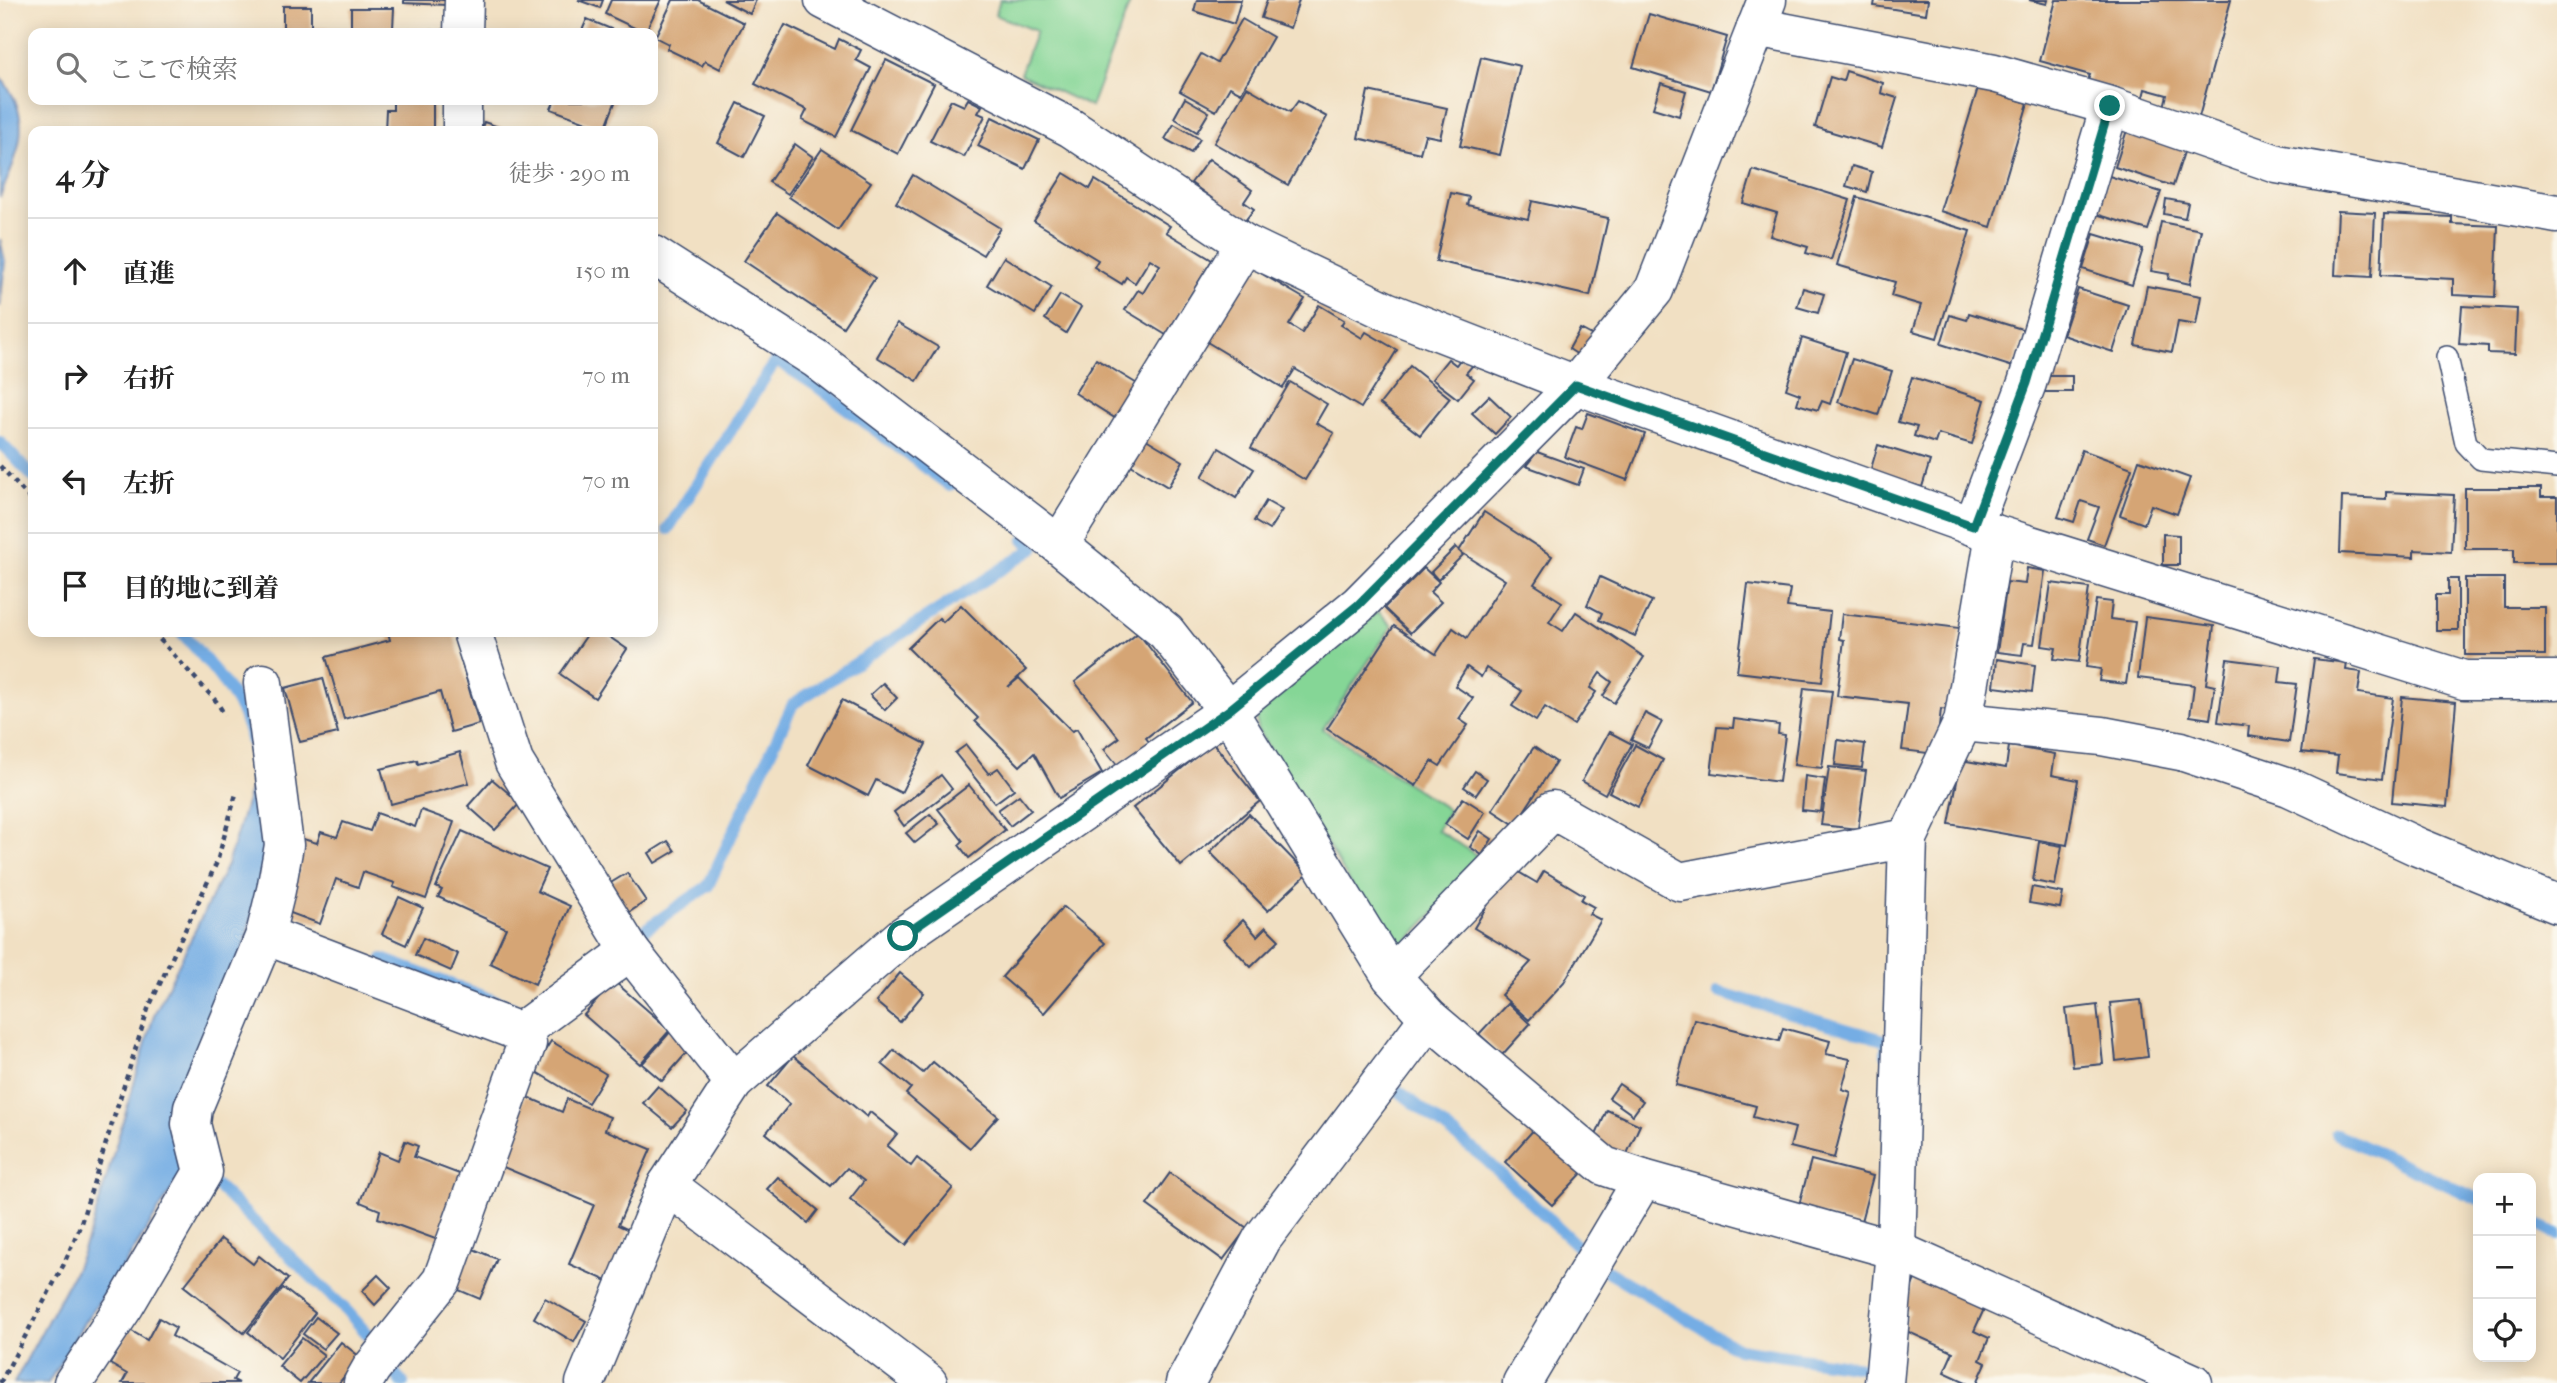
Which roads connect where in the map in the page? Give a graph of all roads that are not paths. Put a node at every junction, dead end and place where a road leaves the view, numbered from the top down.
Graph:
1 (464, 0) edge
2 (824, 0) edge
3 (1761, 14) edge
4 (463, 28) edge
5 (462, 105) edge
6 (2110, 106) junction
7 (462, 126) edge
8 (2557, 214) edge
9 (1245, 244) junction
10 (658, 258) edge
11 (2447, 357) dead end
12 (1576, 385) junction
13 (2557, 467) edge
14 (1984, 530) junction
15 (1059, 545) junction
16 (474, 637) edge
17 (2557, 680) edge
18 (263, 683) dead end
19 (1228, 711) junction
20 (1963, 722) junction
21 (1908, 838) junction
22 (2557, 904) edge
23 (265, 935) junction
24 (631, 951) junction
25 (1391, 976) junction
26 (1429, 1018) junction
27 (520, 1032) junction
28 (734, 1082) junction
29 (1643, 1180) junction
30 (667, 1185) junction
31 (1896, 1250) junction
32 (375, 1365) edge
33 (73, 1383) edge
34 (585, 1383) edge
35 (928, 1383) edge
36 (1185, 1383) edge
37 (1522, 1383) edge
38 (1884, 1383) edge
39 (2193, 1383) edge

1 - 4 street
2 - 9 street
3 - 6 street
3 - 12 street
5 - 7 street
6 - 8 street
6 - 14 street
9 - 12 street
9 - 15 street
10 - 15 street
11 - 13 lane
12 - 14 street
12 - 19 street
14 - 17 street
14 - 20 street
15 - 19 street
16 - 24 street
18 - 23 street
19 - 25 street
19 - 28 street
20 - 21 street
20 - 22 street
21 - 25 street
21 - 31 street
23 - 27 street
23 - 33 street
24 - 27 street
24 - 28 street
25 - 26 street
26 - 29 street
26 - 36 street
27 - 32 street
28 - 30 street
29 - 31 street
29 - 37 street
30 - 34 street
30 - 35 street
31 - 38 street
31 - 39 street

